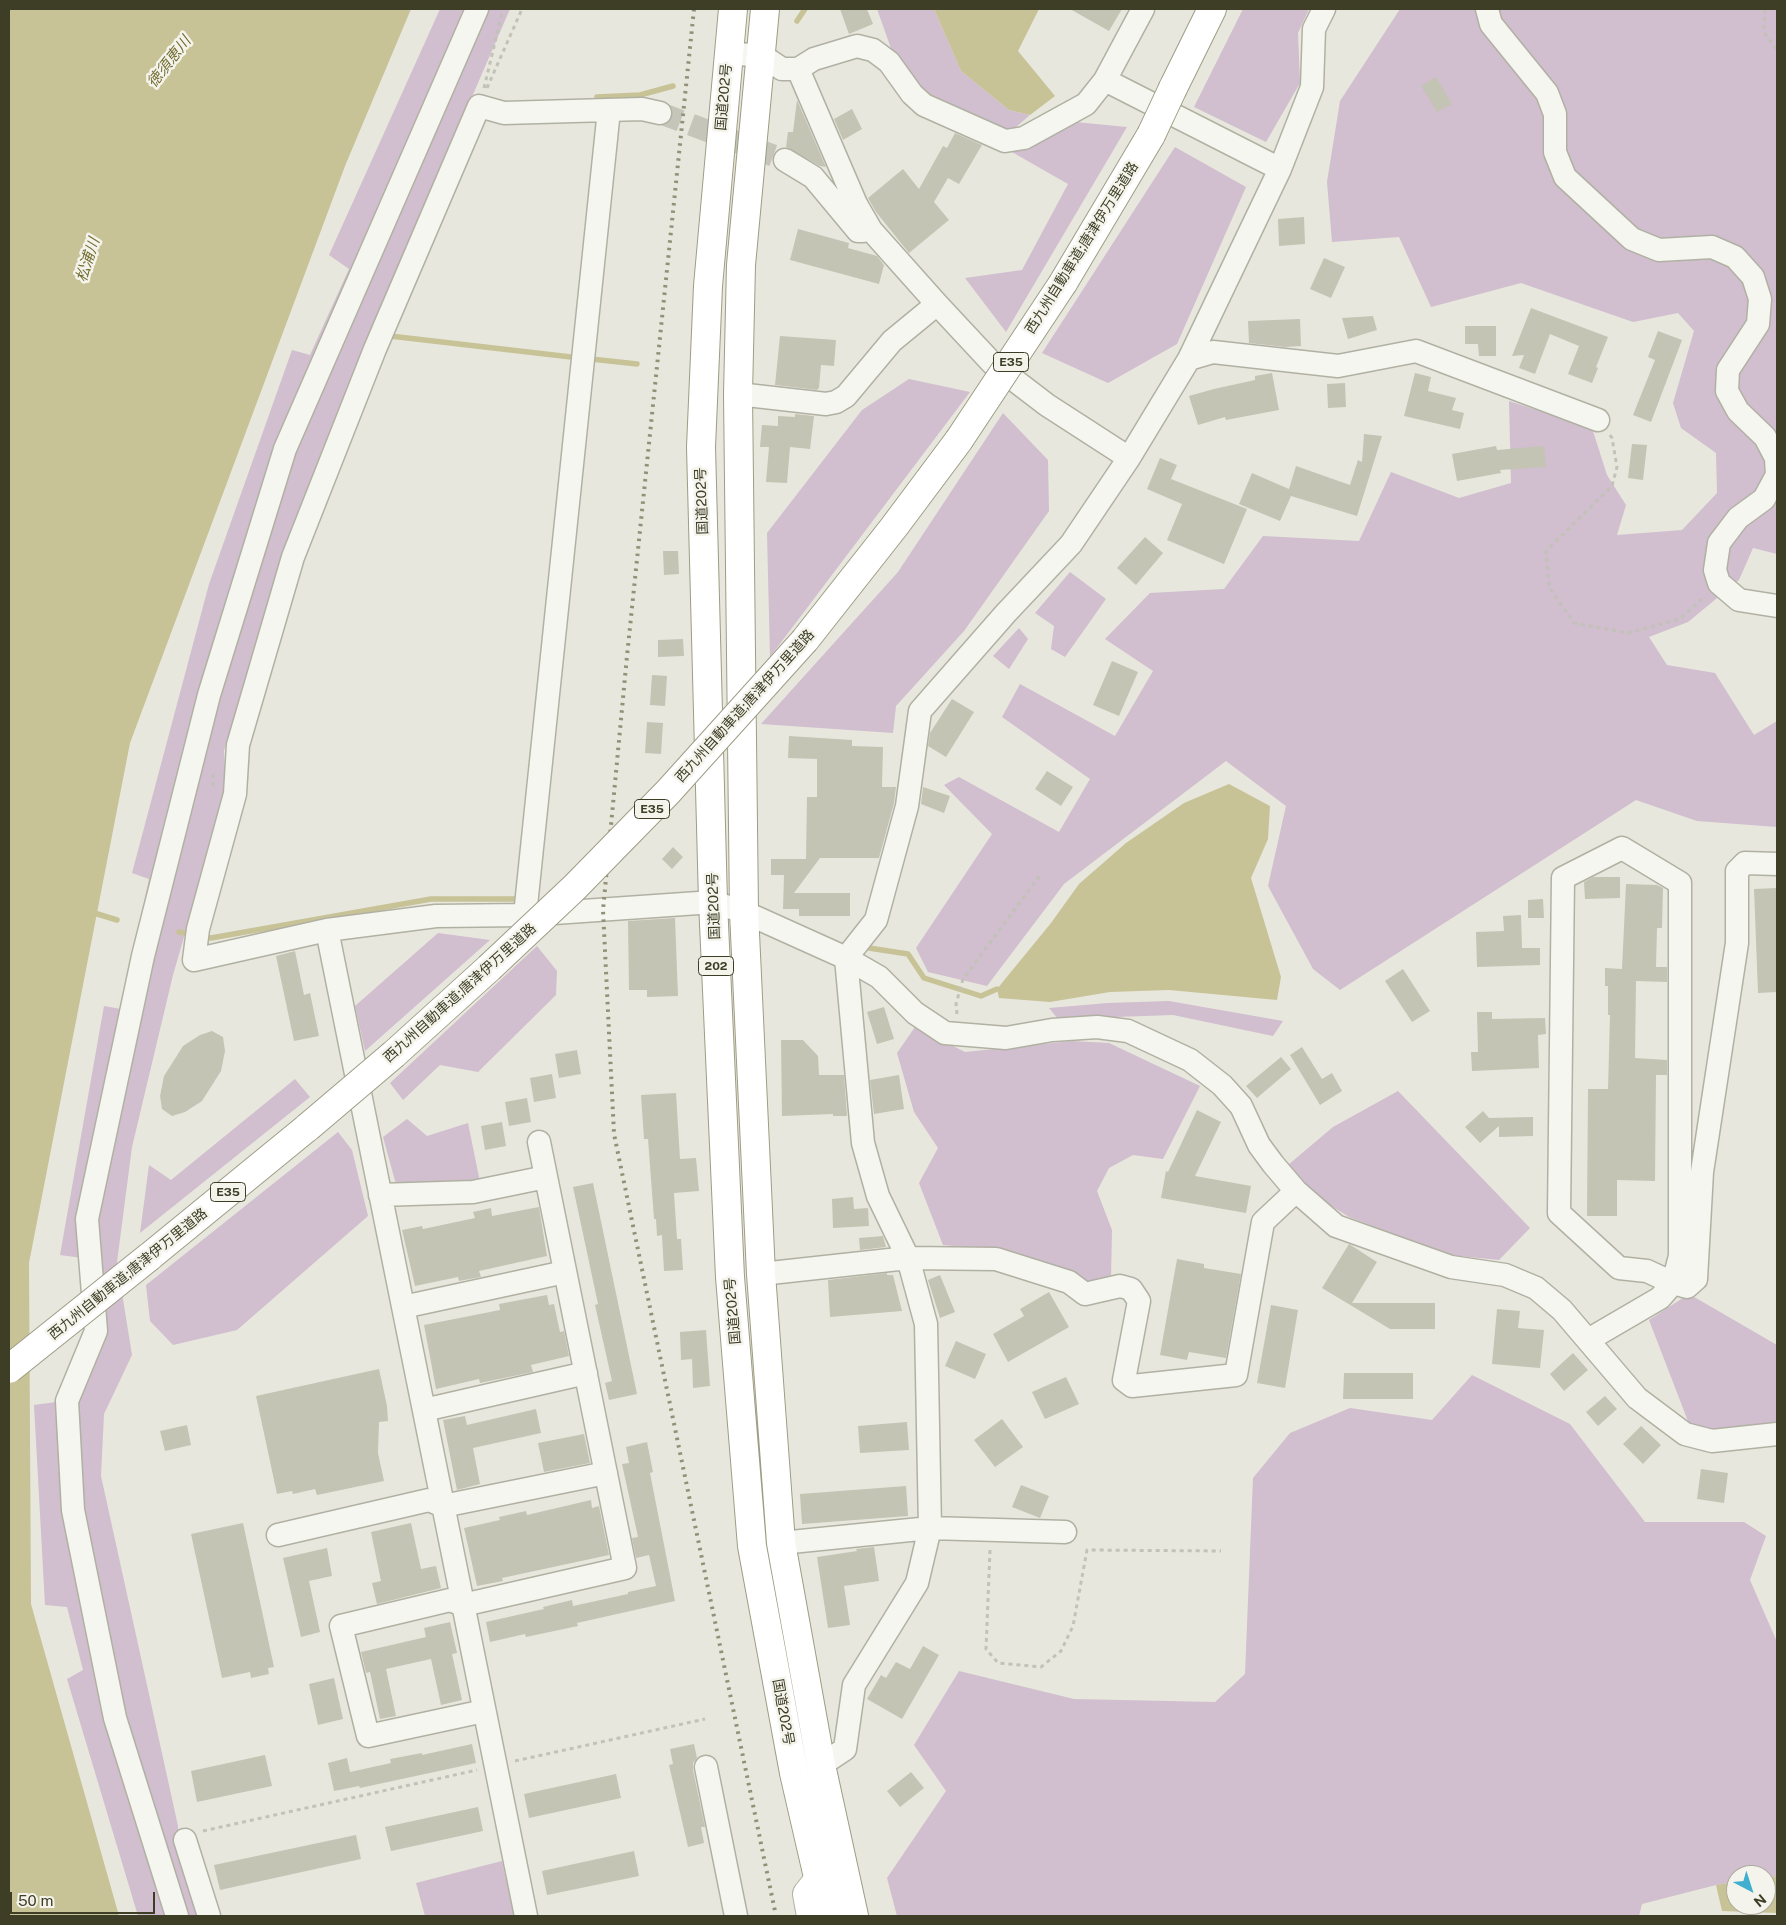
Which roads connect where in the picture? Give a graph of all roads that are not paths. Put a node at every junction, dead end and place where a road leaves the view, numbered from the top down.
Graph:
1 (477, 9) edge
2 (733, 9) edge
3 (765, 9) edge
4 (1143, 9) edge
5 (1212, 9) edge
6 (1324, 9) edge
7 (1487, 9) edge
8 (728, 54) junction
9 (761, 55) junction
10 (798, 69) junction
11 (1105, 80) junction
12 (609, 110) junction
13 (660, 113) tunnel mouth
14 (785, 160) tunnel mouth
15 (1280, 169) junction
16 (872, 230) junction
17 (937, 304) junction
18 (1189, 360) junction
19 (738, 394) junction
20 (1598, 420) road end
21 (1128, 458) junction
22 (1777, 606) edge
23 (1777, 864) edge
24 (713, 902) junction
25 (744, 912) junction
26 (526, 914) junction
27 (327, 930) junction
28 (846, 958) junction
29 (539, 1142) dead end
30 (546, 1177) junction
31 (1296, 1191) junction
32 (380, 1195) junction
33 (908, 1258) junction
34 (565, 1272) junction
35 (762, 1274) junction
36 (1673, 1283) junction
37 (403, 1307) junction
38 (1588, 1340) junction
39 (9, 1369) edge
40 (586, 1373) junction
41 (424, 1410) junction
42 (1777, 1434) edge
43 (606, 1473) junction
44 (443, 1506) junction
45 (930, 1528) junction
46 (1065, 1532) dead end
47 (278, 1535) dead end
48 (780, 1543) junction
49 (463, 1605) junction
50 (484, 1711) junction
51 (821, 1766) junction
52 (706, 1768) dead end
53 (185, 1840) road end
54 (819, 1879) junction
55 (178, 1916) edge
56 (209, 1916) edge
57 (526, 1916) edge
58 (736, 1916) edge
59 (811, 1916) edge
60 (827, 1916) edge
61 (854, 1916) edge

1 - 55 street
2 - 8 main road, 国道202号 / 202
3 - 9 main road, 国道202号 / 202
4 - 11 street
5 - 39 main road, 西九州自動車道;唐津伊万里道路 / E35, bridge
6 - 15 street
7 - 22 street
8 - 9 street
8 - 24 main road, 国道202号 / 202
9 - 10 street
9 - 19 main road, 国道202号 / 202
10 - 11 street
10 - 16 street
11 - 15 street
12 - 13 street
12 - 26 street
12 - 27 street
14 - 16 street
15 - 18 street
16 - 17 street
17 - 19 street
17 - 21 street
18 - 20 street
18 - 21 street
19 - 25 main road, 国道202号 / 202
21 - 28 street
23 - 36 street
24 - 25 street
24 - 26 street
24 - 54 main road, 国道202号 / 202
25 - 28 street
25 - 35 main road, 国道202号 / 202
26 - 27 street
27 - 32 street
28 - 31 street
28 - 33 street
29 - 30 street
30 - 32 street
30 - 34 street
31 - 33 street
31 - 38 street
32 - 37 street
33 - 35 street
33 - 45 street
34 - 37 street
34 - 40 street
35 - 48 main road, 国道202号 / 202
36 - 36 street
36 - 38 street
37 - 41 street
38 - 42 street
40 - 41 street
40 - 43 street
41 - 44 street
43 - 44 street
43 - 49 street
44 - 47 street
44 - 49 street
45 - 46 street
45 - 48 street
45 - 51 street
48 - 51 main road, 国道202号 / 202
49 - 50 street
49 - 50 street
50 - 57 street
51 - 61 main road, 国道202号 / 202
52 - 58 street
53 - 56 street
54 - 59 main road
54 - 60 main road, 国道202号 / 202

